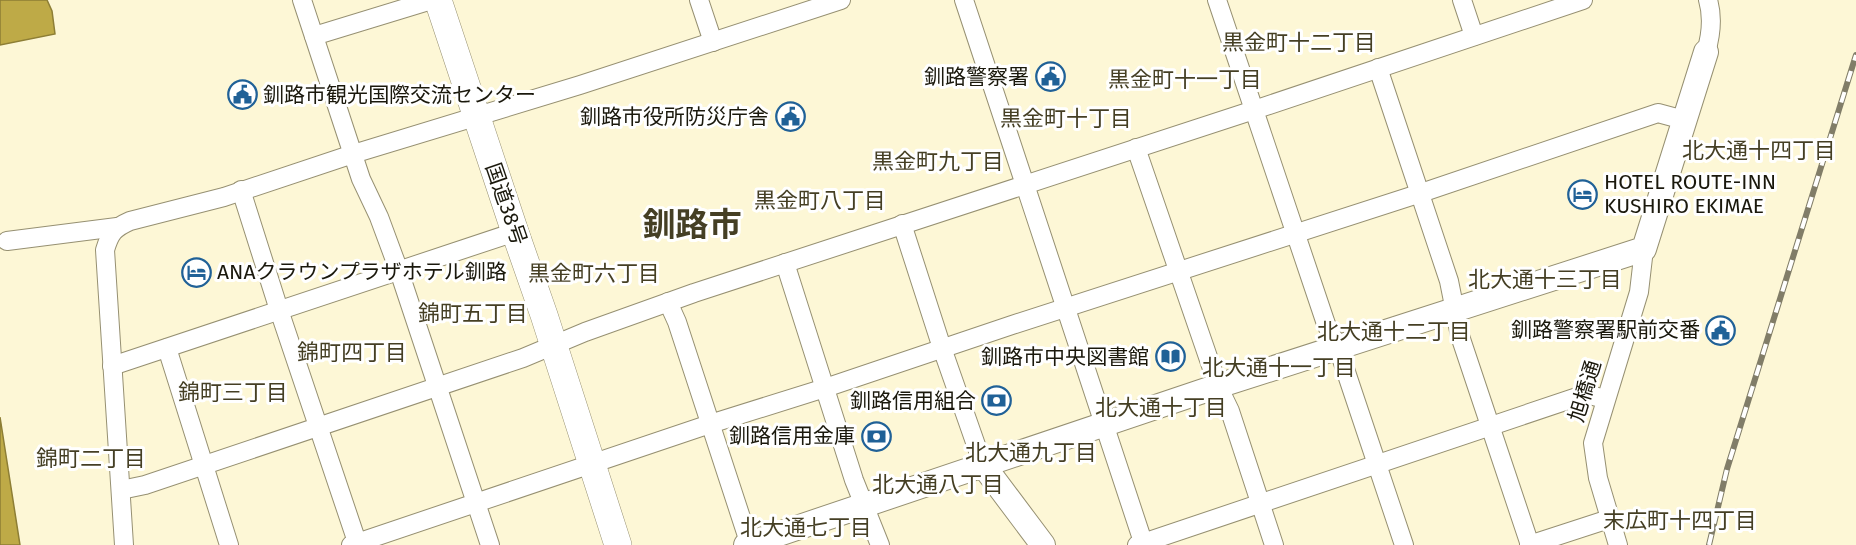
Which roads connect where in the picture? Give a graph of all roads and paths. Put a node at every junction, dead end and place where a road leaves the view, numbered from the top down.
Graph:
1 (302, 0) edge
2 (432, 0) edge
3 (438, 0) edge
4 (699, 0) edge
5 (840, 0) edge
6 (964, 0) edge
7 (1217, 0) edge
8 (1462, 0) edge
9 (1583, 0) edge
10 (1708, 0) edge
11 (314, 36) junction
12 (1474, 36) junction
13 (713, 42) junction
14 (1706, 52) joint
15 (1378, 68) junction
16 (1254, 110) junction
17 (477, 118) junction
18 (1684, 120) junction
19 (1136, 148) junction
20 (353, 154) junction
21 (1024, 185) junction
22 (242, 190) junction
23 (1421, 193) junction
24 (902, 224) junction
25 (117, 227) junction
26 (515, 232) junction
27 (1296, 233) junction
28 (8, 241) dead end
29 (1644, 249) junction
30 (785, 263) junction
31 (399, 271) junction
32 (1179, 271) junction
33 (668, 302) junction
34 (1066, 308) junction
35 (279, 310) junction
36 (1456, 310) junction
37 (554, 345) junction
38 (167, 348) junction
39 (942, 348) junction
40 (1338, 348) junction
41 (112, 366) junction
42 (1218, 386) junction
43 (438, 387) junction
44 (825, 388) junction
45 (1605, 399) junction
46 (710, 424) junction
47 (1104, 424) junction
48 (1491, 426) junction
49 (319, 427) junction
50 (204, 465) junction
51 (591, 465) junction
52 (983, 465) junction
53 (1377, 465) junction
54 (121, 490) junction
55 (1260, 503) junction
56 (476, 504) junction
57 (866, 505) junction
58 (1609, 519) junction
59 (355, 544) edge
60 (1142, 544) edge
61 (124, 545) edge
62 (229, 545) edge
63 (490, 545) edge
64 (618, 545) edge
65 (748, 545) edge
66 (880, 545) edge
67 (1042, 545) edge
68 (1274, 545) edge
69 (1404, 545) edge
70 (1530, 545) edge
71 (1618, 545) edge

1 - 11 street
2 - 11 street
3 - 17 highway, 国道38号
4 - 13 street
5 - 13 street
6 - 21 street
7 - 16 street
8 - 12 street
9 - 12 street
10 - 14 street
11 - 20 street
12 - 15 street
13 - 17 street
14 - 18 main road
15 - 16 street
15 - 23 street
16 - 19 street
16 - 27 street
17 - 20 street
17 - 26 highway, 国道38号
18 - 23 street
18 - 29 main road
19 - 21 street
19 - 32 street
20 - 22 street
20 - 31 street
21 - 24 street
21 - 34 street
22 - 25 street
22 - 35 street
23 - 27 street
23 - 36 street
24 - 30 street
24 - 39 street
25 - 28 street
25 - 41 street
26 - 31 street
26 - 37 highway, 国道38号
27 - 32 street
27 - 40 street
29 - 36 main road
29 - 45 street, 旭橋通
30 - 33 street
30 - 44 street
31 - 35 street
31 - 43 street
32 - 34 street
32 - 42 street
33 - 37 street
33 - 46 street
34 - 39 street
34 - 47 street
35 - 38 street
35 - 49 street
36 - 40 main road
36 - 48 street
37 - 43 street
37 - 51 highway, 国道38号
38 - 41 street
38 - 50 street
39 - 44 street
39 - 52 street
40 - 42 main road
40 - 53 street
41 - 54 street
42 - 47 main road
42 - 55 street
43 - 49 street
43 - 56 street
44 - 46 street
44 - 57 street
45 - 48 street
45 - 58 street, 旭橋通
46 - 51 street
46 - 65 street
47 - 52 main road
47 - 60 street
48 - 53 street
48 - 70 street
49 - 50 street
49 - 59 street
50 - 54 street
50 - 62 street
51 - 56 street
51 - 64 highway, 国道38号
52 - 57 main road
52 - 67 main road
53 - 55 street
53 - 69 street
54 - 61 street
55 - 60 street
55 - 68 street
56 - 59 street
56 - 63 street
57 - 65 main road
57 - 66 street
58 - 70 street
58 - 71 street, 旭橋通

